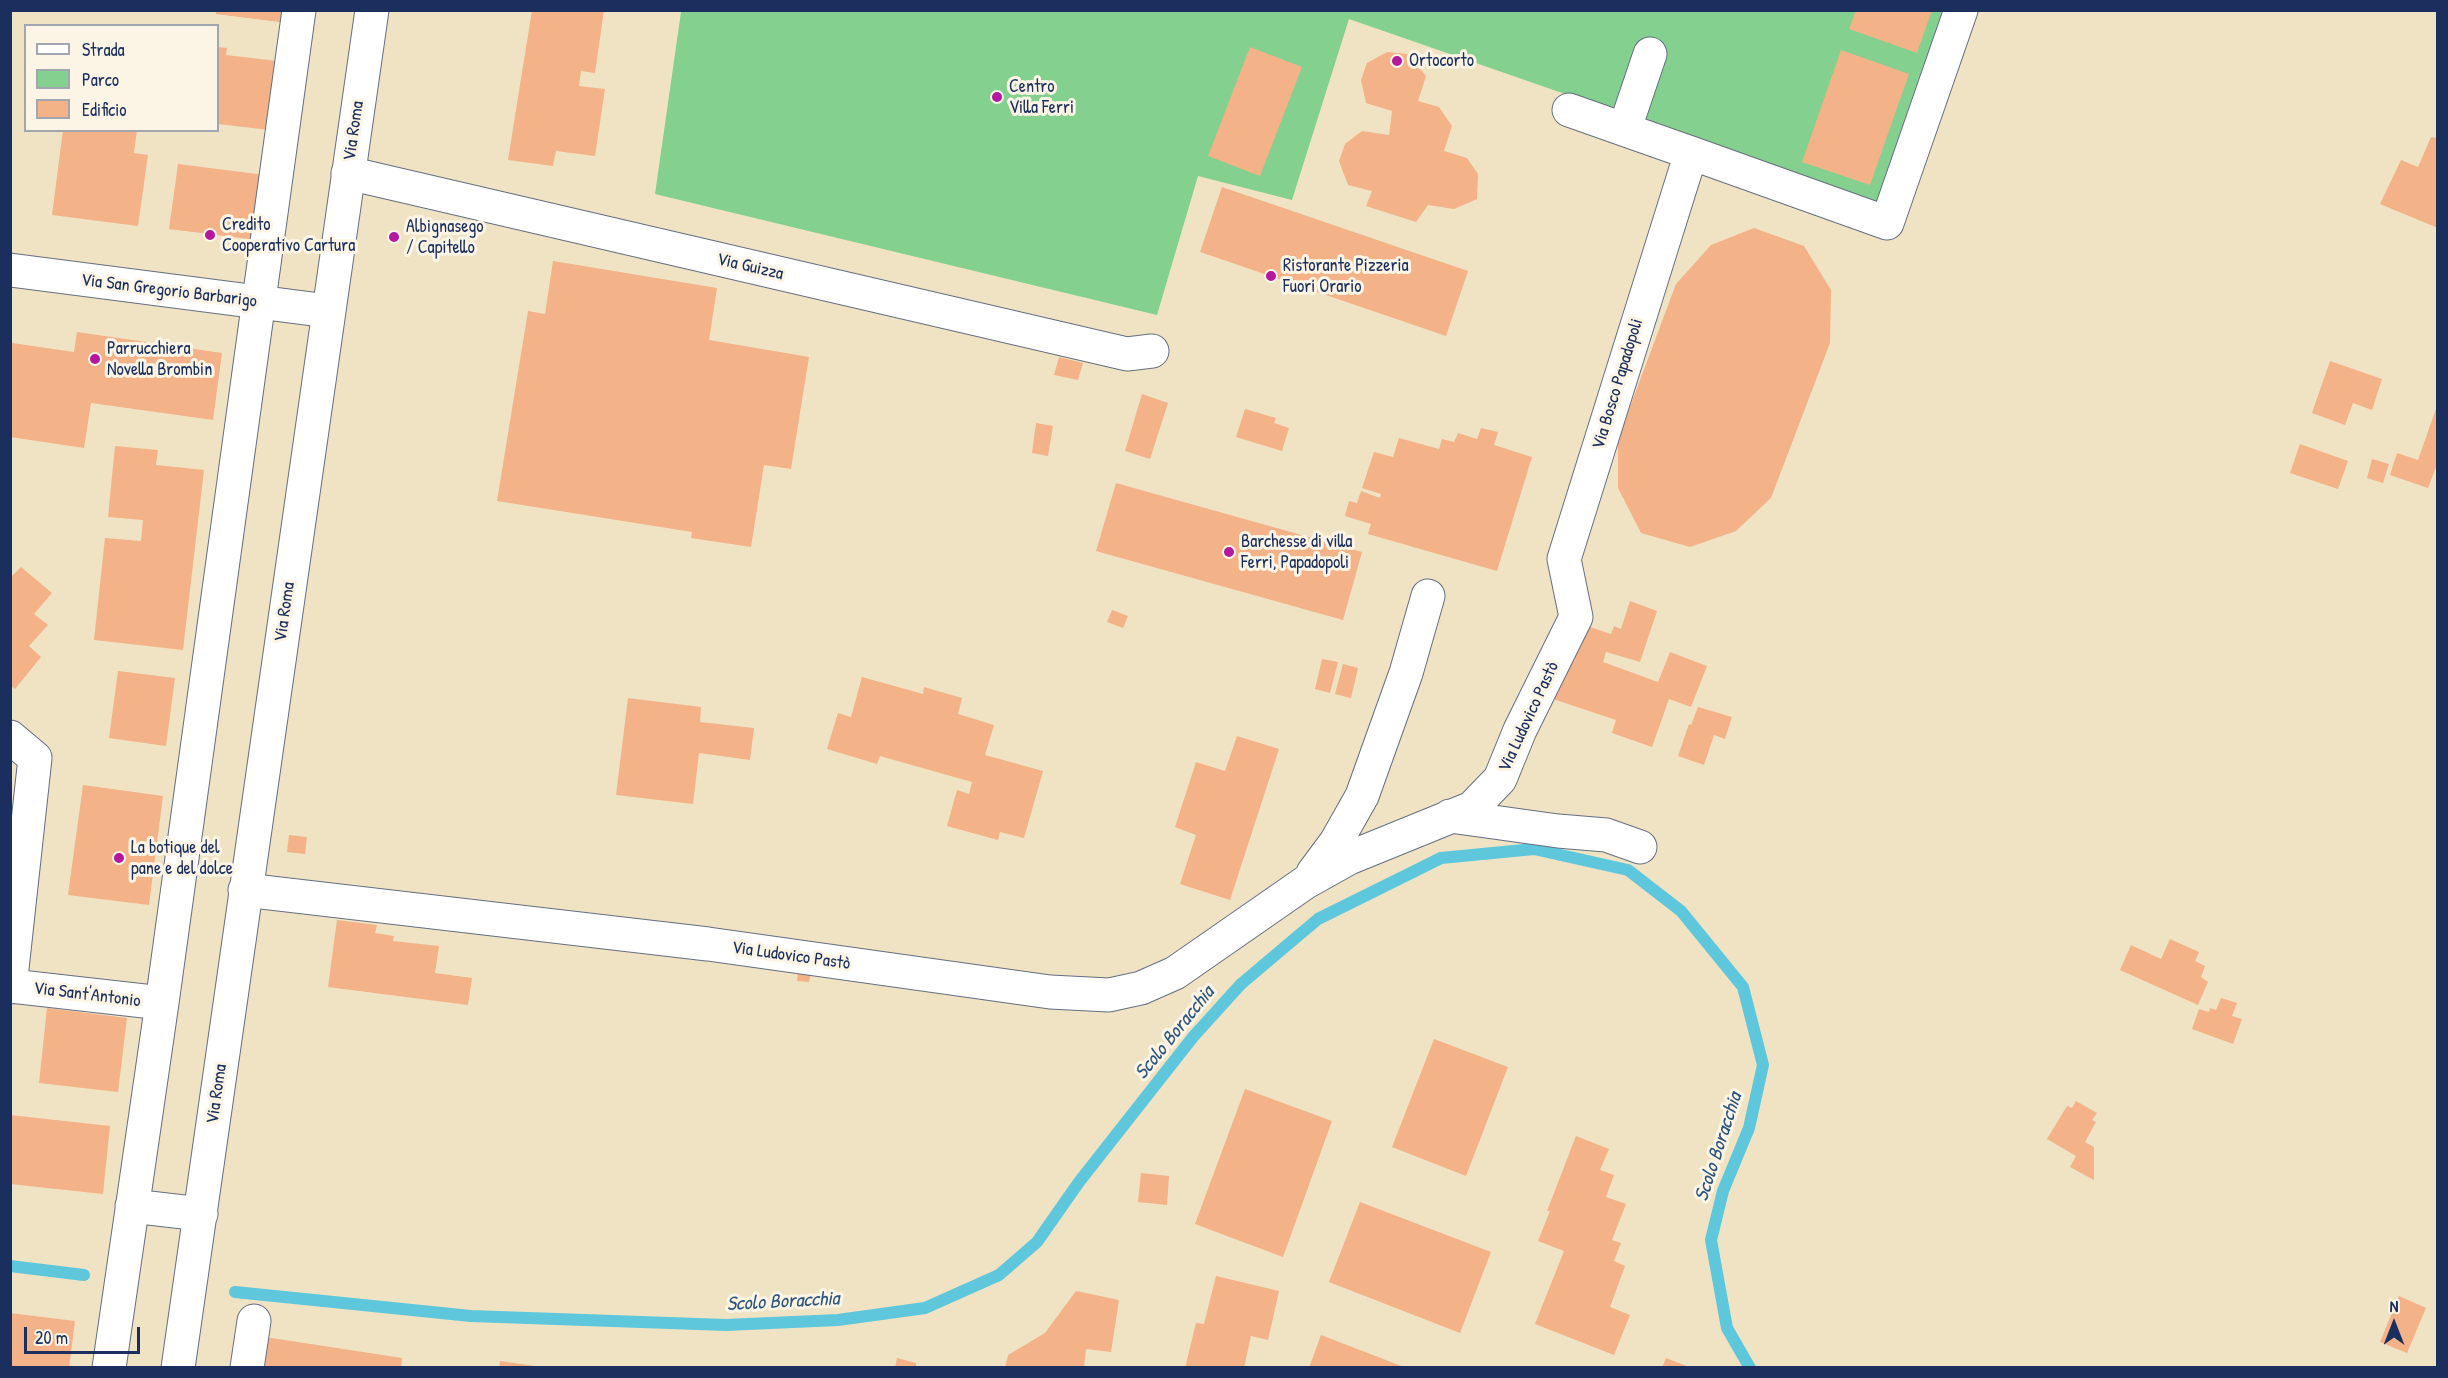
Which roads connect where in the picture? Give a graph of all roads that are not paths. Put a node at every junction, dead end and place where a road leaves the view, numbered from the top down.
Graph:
1 (299, 10) edge
2 (372, 10) edge
3 (1960, 10) edge
4 (1650, 54) dead end
5 (1569, 110) dead end
6 (1625, 128) junction
7 (1691, 153) junction
8 (348, 173) junction
9 (10, 270) edge
10 (259, 302) junction
11 (328, 311) junction
12 (1152, 351) dead end
13 (1428, 596) dead end
14 (1576, 617) joint
15 (10, 737) edge
16 (20, 814) edge
17 (1450, 816) junction
18 (1640, 847) dead end
19 (1306, 882) junction
20 (245, 890) junction
21 (11, 987) edge
22 (162, 1003) junction
23 (132, 1206) junction
24 (201, 1214) junction
25 (254, 1321) dead end
26 (109, 1368) edge
27 (178, 1368) edge
28 (247, 1368) edge

1 - 10 street
2 - 8 street, Via Roma
3 - 7 street
4 - 6 street
5 - 6 street
6 - 7 street
7 - 14 street, Via Bosco Papadopoli
8 - 11 street, Via Roma
8 - 12 street, Via Guizza
9 - 10 street, Via San Gregorio Barbarigo
10 - 11 street, Via San Gregorio Barbarigo
10 - 22 street
11 - 20 street, Via Roma
13 - 19 street, Via Ludovico Pastò
14 - 17 street, Via Ludovico Pastò
15 - 16 street, Via Sant'Antonio
16 - 21 street, Via Sant'Antonio
17 - 18 street
17 - 19 street, Via Ludovico Pastò
19 - 20 street, Via Ludovico Pastò
20 - 24 street, Via Roma
21 - 22 street, Via Sant'Antonio
22 - 23 street
23 - 24 street
23 - 26 street
24 - 27 street, Via Roma
25 - 28 street

